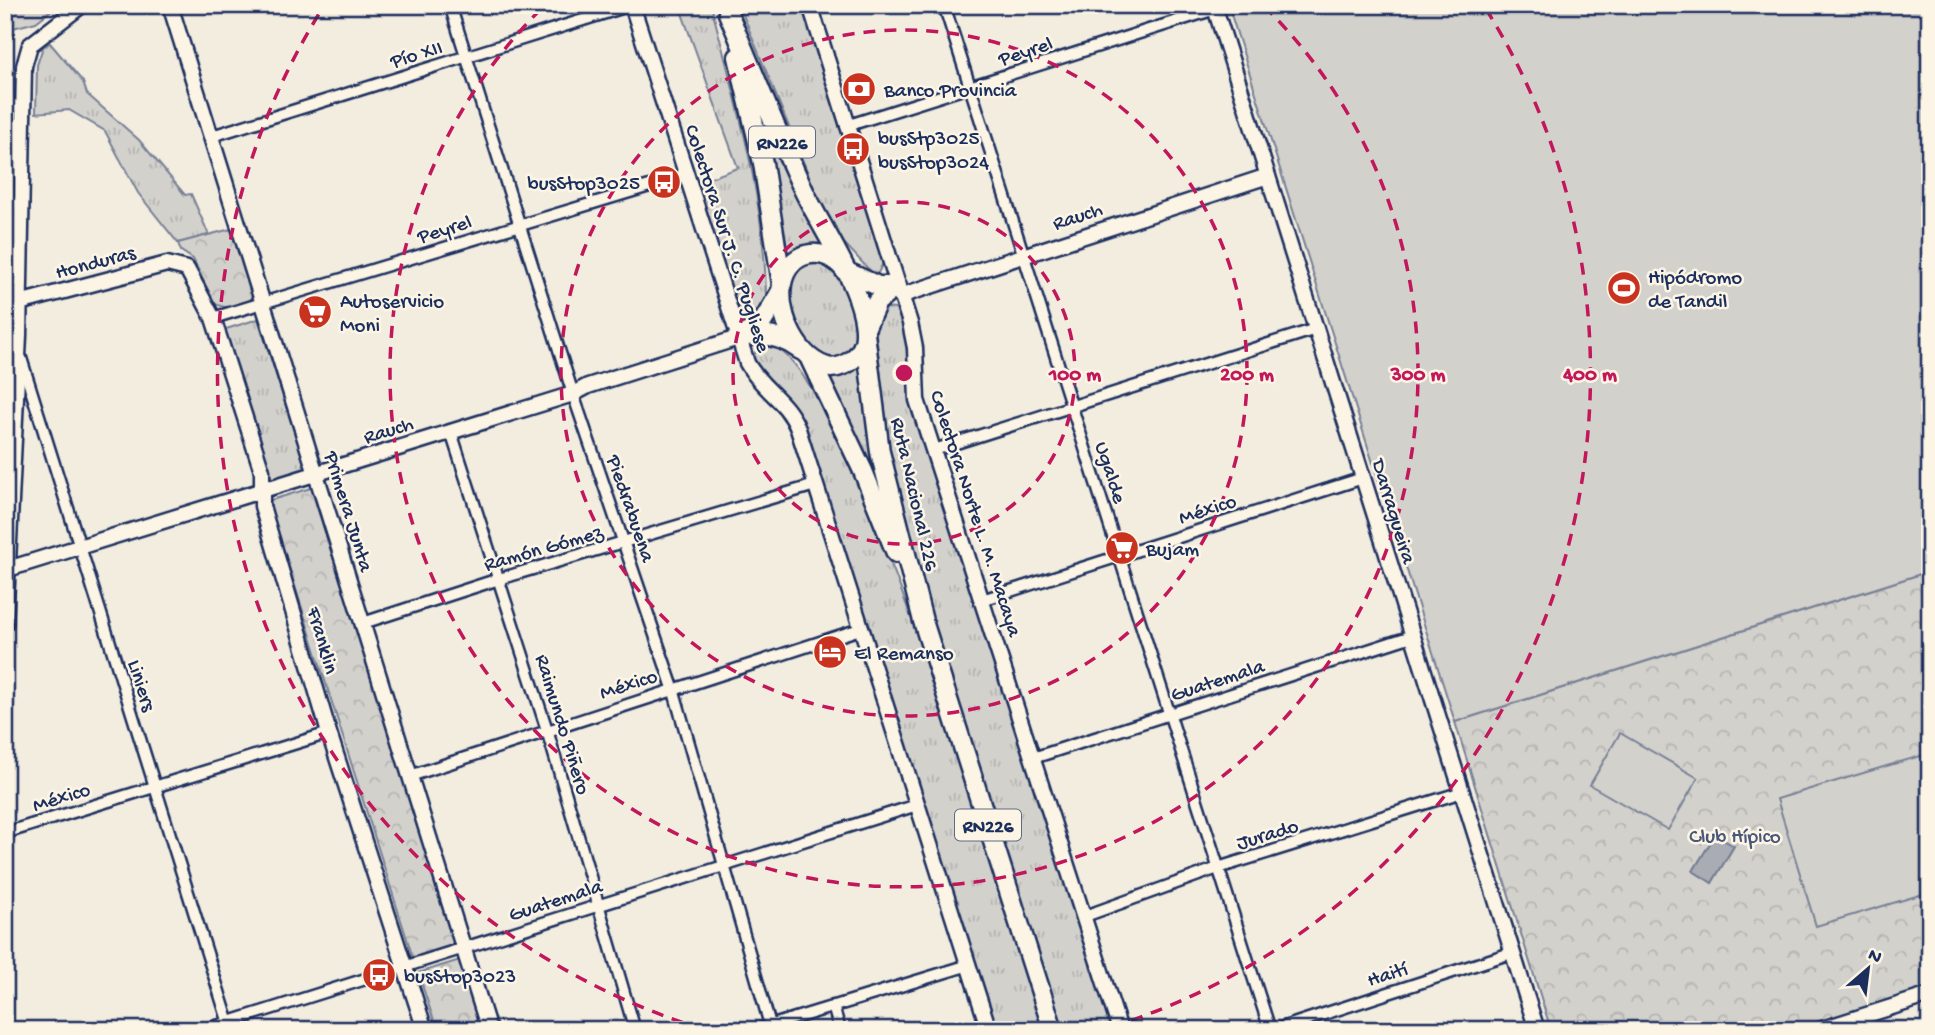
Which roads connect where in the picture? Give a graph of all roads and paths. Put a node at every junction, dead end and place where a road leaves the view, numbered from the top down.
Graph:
1 (82, 5) edge
2 (170, 5) edge
3 (450, 5) edge
4 (631, 5) edge
5 (810, 5) edge
6 (944, 5) edge
7 (1215, 7) edge
8 (727, 9) edge
9 (466, 58) junction
10 (972, 87) junction
11 (5, 100) edge
12 (24, 111) junction
13 (846, 126) junction
14 (212, 136) junction
15 (686, 175) junction
16 (1268, 176) junction
17 (5, 202) edge
18 (22, 203) junction
19 (521, 224) junction
20 (1024, 254) junction
21 (183, 267) joint
22 (844, 270) junction
23 (782, 286) junction
24 (899, 291) junction
25 (19, 303) junction
26 (265, 304) junction
27 (213, 318) junction
28 (1316, 329) junction
29 (865, 332) junction
30 (738, 338) junction
31 (18, 351) junction
32 (808, 357) junction
33 (573, 394) junction
34 (1071, 408) junction
35 (451, 432) junction
36 (9, 448) edge
37 (934, 450) junction
38 (316, 474) junction
39 (1363, 478) junction
40 (815, 485) junction
41 (261, 490) junction
42 (625, 543) junction
43 (79, 547) junction
44 (1119, 556) junction
45 (8, 569) junction
46 (499, 579) junction
47 (982, 600) junction
48 (923, 621) junction
49 (363, 623) junction
50 (5, 624) edge
51 (860, 629) junction
52 (1412, 636) junction
53 (673, 688) junction
54 (1170, 714) junction
55 (547, 730) junction
56 (329, 733) junction
57 (1033, 758) junction
58 (410, 776) junction
59 (155, 788) junction
60 (1462, 792) junction
61 (918, 805) junction
62 (5, 833) edge
63 (726, 865) junction
64 (1219, 869) junction
65 (597, 906) junction
66 (1085, 916) junction
67 (463, 948) junction
68 (1511, 953) junction
69 (968, 965) junction
70 (406, 966) junction
71 (1930, 995) edge
72 (833, 1006) junction
73 (770, 1025) junction
74 (230, 1026) edge
75 (204, 1030) edge
76 (425, 1030) edge
77 (489, 1030) edge
78 (635, 1030) edge
79 (756, 1030) edge
80 (840, 1030) edge
81 (989, 1030) edge
82 (1053, 1030) edge
83 (1120, 1030) edge
84 (1273, 1030) edge
85 (1537, 1030) edge
86 (1819, 1030) edge

1 - 12 street
2 - 14 street, Primera Junta
3 - 9 street, Piedrabuena
4 - 9 street, Pío XII
4 - 15 street, Colectora Sur J. C. Pugliese
5 - 13 street, Colectora Norte L. M. Macaya
6 - 10 street, Ugalde
7 - 10 street, Peyrel
7 - 16 street, Darragueira
8 - 22 highway, Ruta Nacional 226 / RN226
8 - 23 highway, Ruta Nacional 226 / RN226
9 - 14 street, Pío XII
9 - 19 street, Piedrabuena
10 - 13 street, Peyrel
10 - 20 street, Ugalde
11 - 12 street
12 - 18 street
13 - 24 street, Colectora Norte L. M. Macaya
14 - 26 street, Primera Junta
15 - 19 street, Peyrel
15 - 30 street, Colectora Sur J. C. Pugliese
16 - 20 street, Rauch
16 - 28 street, Darragueira
17 - 18 street
18 - 25 street
19 - 26 street, Peyrel
19 - 33 street, Piedrabuena
20 - 24 street, Rauch
20 - 34 street, Ugalde
21 - 25 street, Honduras
21 - 27 street, Franklin
22 - 23 highway
22 - 24 highway
22 - 29 highway, Ruta Nacional 226 / RN226
23 - 30 highway
23 - 32 highway, Ruta Nacional 226 / RN226
24 - 29 highway
24 - 37 street, Colectora Norte L. M. Macaya
25 - 31 street
26 - 27 street, Peyrel
26 - 38 street, Primera Junta
27 - 41 street, Franklin
28 - 34 street
28 - 39 street, Darragueira
29 - 32 highway
29 - 48 highway, Ruta Nacional 226 / RN226
30 - 32 highway
30 - 33 street, Rauch
30 - 40 street, Colectora Sur J. C. Pugliese
31 - 36 street
31 - 43 street, Liniers
32 - 48 highway, Ruta Nacional 226 / RN226
33 - 35 street, Rauch
33 - 42 street, Piedrabuena
34 - 37 street
34 - 44 street, Ugalde
35 - 38 street, Rauch
35 - 46 street, Raimundo Piñero
36 - 45 street
37 - 47 street, Colectora Norte L. M. Macaya
38 - 41 street, Rauch
38 - 49 street, Primera Junta
39 - 44 street, México
39 - 52 street, Darragueira
40 - 42 street, Ramón Gómez
40 - 51 street, Colectora Sur J. C. Pugliese
41 - 43 street, Rauch
41 - 56 street, Franklin
42 - 46 street, Ramón Gómez
42 - 53 street, Piedrabuena
43 - 45 street, Rauch
43 - 59 street, Liniers
44 - 47 street, México
44 - 54 street, Ugalde
45 - 50 street
46 - 49 street, Ramón Gómez
46 - 55 street, Raimundo Piñero
47 - 57 street, Colectora Norte L. M. Macaya
48 - 82 highway, Ruta Nacional 226 / RN226
49 - 58 street, Primera Junta
51 - 53 street, México
51 - 61 street, Colectora Sur J. C. Pugliese
52 - 54 street, Guatemala
52 - 60 street, Darragueira
53 - 55 street, México
53 - 63 street, Piedrabuena
54 - 57 street, Guatemala
54 - 64 street, Ugalde
55 - 58 street, México
55 - 65 street, Raimundo Piñero
56 - 59 street, México
56 - 70 street, Franklin
57 - 66 street, Colectora Norte L. M. Macaya
58 - 67 street, Primera Junta
59 - 62 street, México
59 - 74 street, Liniers
60 - 64 street, Jurado
60 - 68 street, Darragueira
61 - 63 street, Guatemala
61 - 69 street, Colectora Sur J. C. Pugliese
63 - 65 street, Guatemala
63 - 73 street, Piedrabuena
64 - 66 street, Jurado
64 - 84 street, Ugalde
65 - 67 street, Guatemala
65 - 78 street, Raimundo Piñero
66 - 83 street, Colectora Norte L. M. Macaya
67 - 70 street, Guatemala
67 - 77 street, Primera Junta
68 - 84 street, Haití
68 - 85 street, Darragueira
69 - 72 street
69 - 81 street, Colectora Sur J. C. Pugliese
70 - 74 street, Guatemala
70 - 76 street, Franklin
71 - 86 street
72 - 73 street
72 - 80 street
73 - 79 street
74 - 75 street, Guatemala

